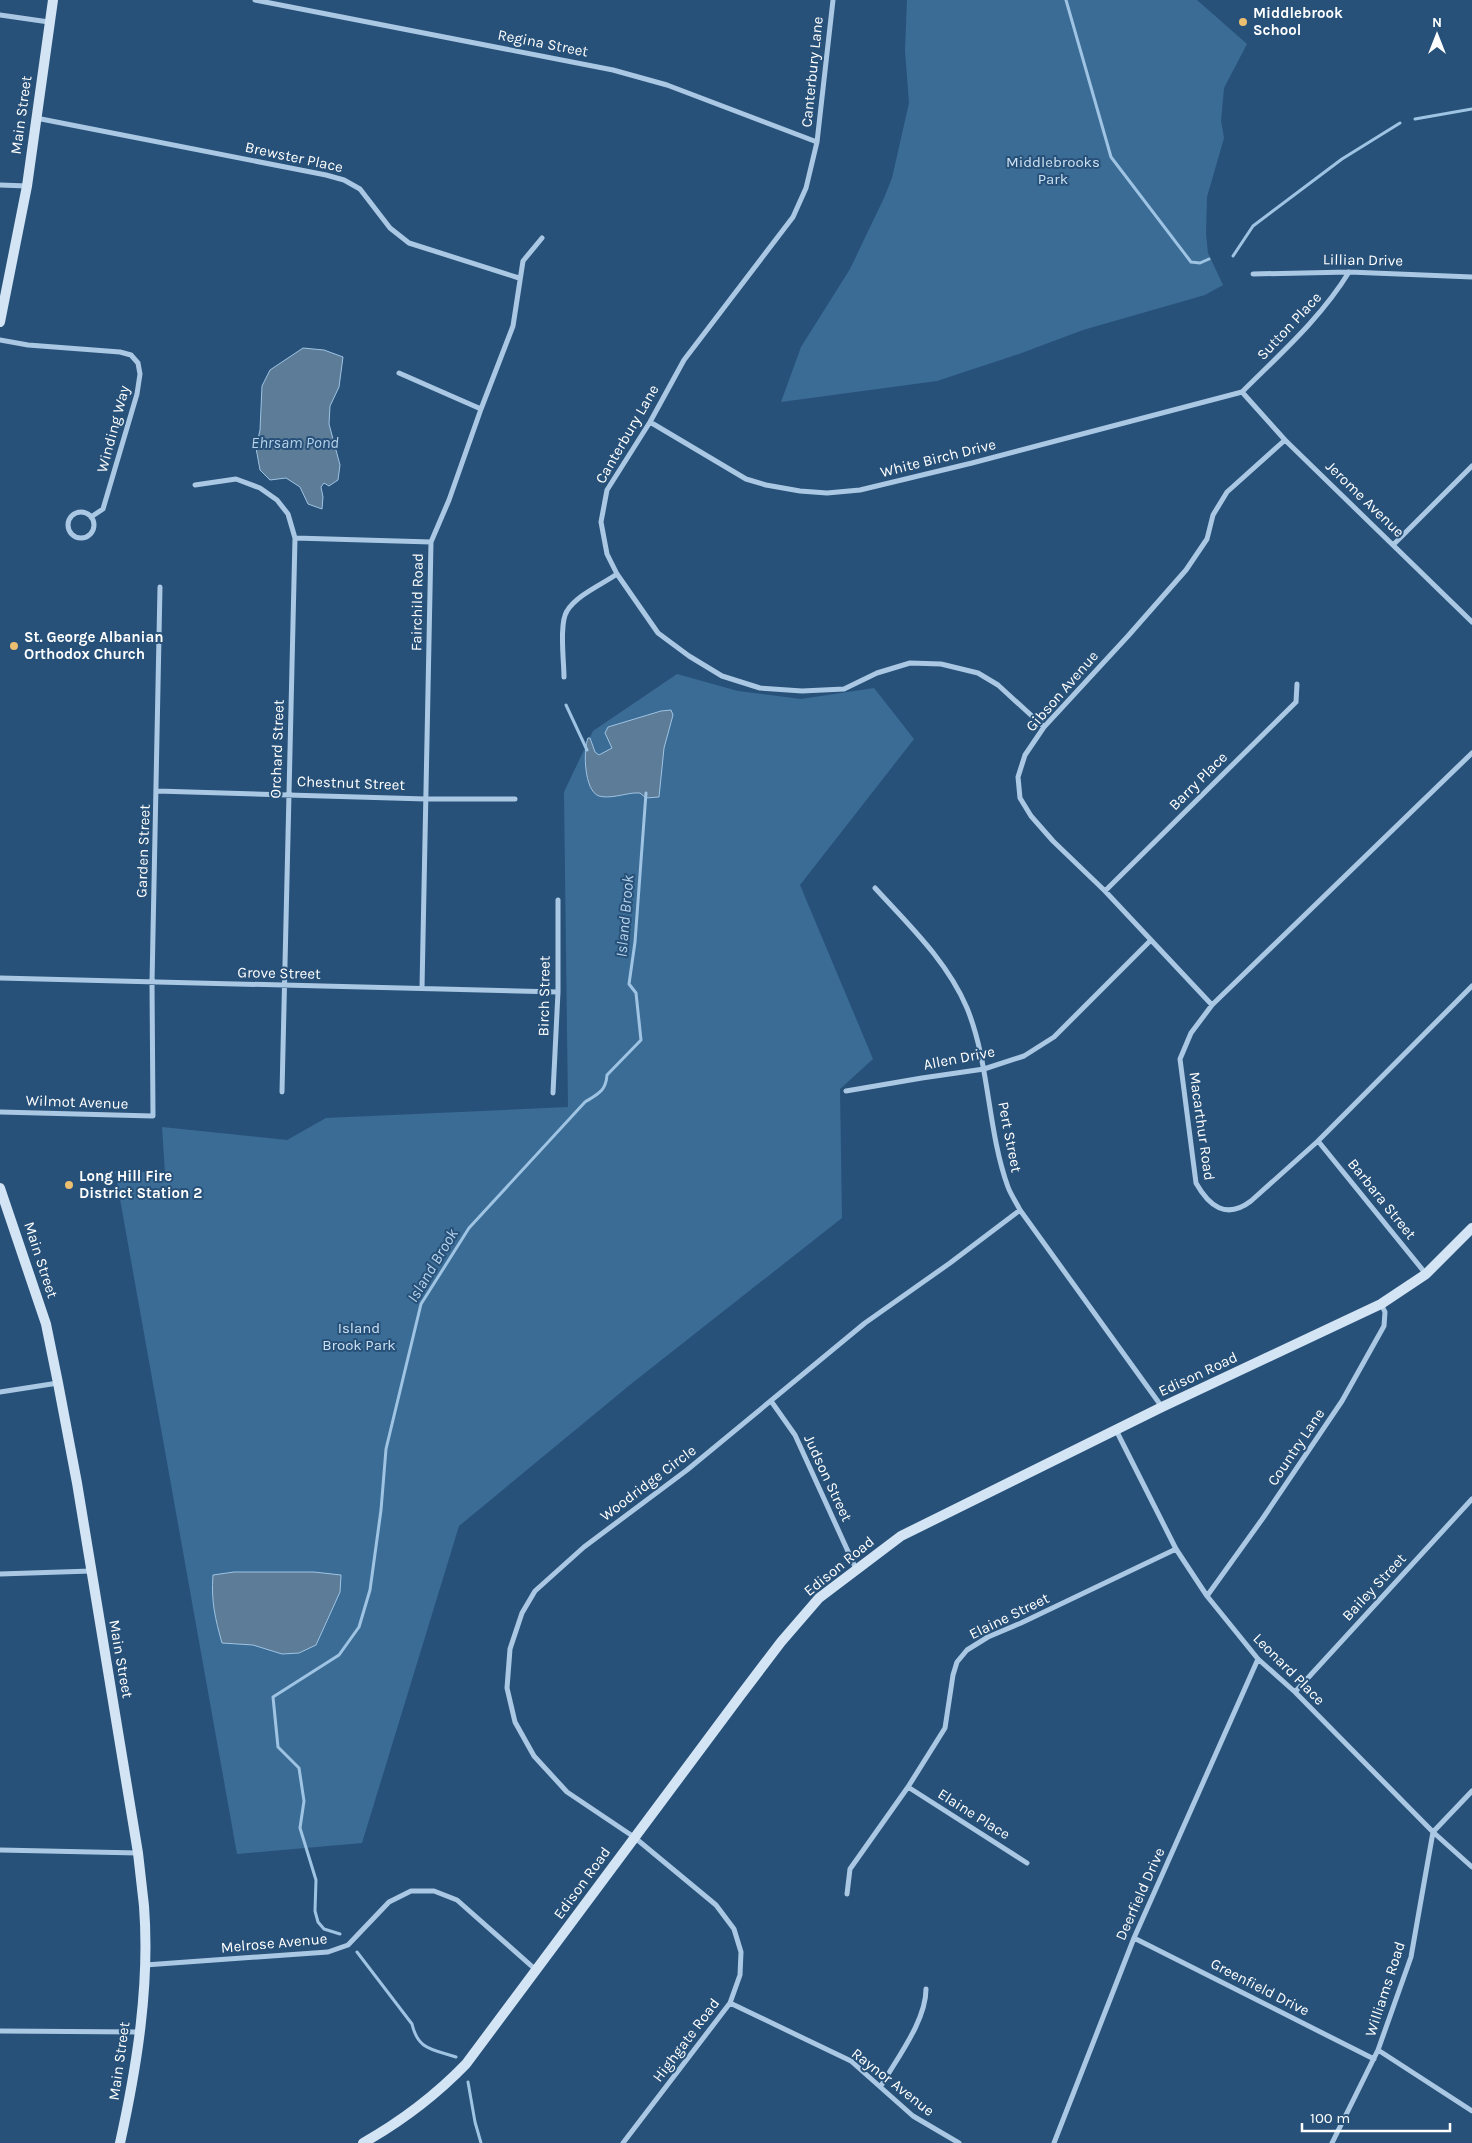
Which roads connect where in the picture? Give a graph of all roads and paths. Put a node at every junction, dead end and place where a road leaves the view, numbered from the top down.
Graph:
1 (52, 0) edge
2 (255, 0) edge
3 (832, 0) edge
4 (0, 15) edge
5 (49, 22) junction
6 (35, 118) junction
7 (817, 142) junction
8 (0, 185) edge
9 (26, 186) junction
10 (542, 238) dead end
11 (1350, 272) junction
12 (1253, 274) dead end
13 (519, 278) junction
14 (1472, 278) edge
15 (0, 322) edge
16 (0, 340) edge
17 (399, 373) dead end
18 (1242, 392) junction
19 (480, 408) junction
20 (650, 422) junction
21 (1285, 440) junction
22 (1472, 466) edge
23 (195, 485) dead end
24 (91, 517) junction
25 (295, 538) junction
26 (431, 542) junction
27 (1394, 544) junction
28 (617, 574) junction
29 (160, 587) dead end
30 (1472, 622) edge
31 (564, 677) dead end
32 (1297, 684) dead end
33 (1044, 727) junction
34 (1472, 753) edge
35 (157, 791) junction
36 (288, 794) junction
37 (426, 798) junction
38 (515, 799) dead end
39 (875, 888) dead end
40 (1105, 891) junction
41 (558, 900) dead end
42 (1151, 940) junction
43 (0, 978) edge
44 (152, 983) junction
45 (285, 986) junction
46 (1472, 986) edge
47 (422, 988) junction
48 (558, 992) junction
49 (1212, 1005) junction
50 (984, 1069) junction
51 (846, 1091) dead end
52 (282, 1092) dead end
53 (553, 1092) dead end
54 (0, 1112) edge
55 (153, 1116) joint
56 (1318, 1141) junction
57 (0, 1188) edge
58 (1020, 1210) junction
59 (1472, 1228) edge
60 (1426, 1274) junction
61 (1382, 1304) junction
62 (58, 1383) junction
63 (0, 1392) edge
64 (771, 1401) junction
65 (1162, 1407) junction
66 (1116, 1430) junction
67 (1472, 1499) edge
68 (1176, 1549) junction
69 (856, 1569) junction
70 (91, 1571) junction
71 (0, 1574) edge
72 (1207, 1596) junction
73 (1258, 1659) junction
74 (1295, 1692) junction
75 (908, 1787) junction
76 (1472, 1791) edge
77 (1433, 1832) junction
78 (634, 1837) junction
79 (0, 1850) edge
80 (138, 1853) junction
81 (1027, 1863) dead end
82 (1472, 1867) edge
83 (847, 1894) dead end
84 (1134, 1938) junction
85 (144, 1965) junction
86 (536, 1970) junction
87 (926, 1989) dead end
88 (730, 2003) junction
89 (0, 2031) edge
90 (140, 2032) junction
91 (1378, 2050) junction
92 (1374, 2059) junction
93 (881, 2086) junction
94 (1472, 2111) edge
95 (120, 2143) edge
96 (363, 2143) edge
97 (624, 2143) edge
98 (959, 2143) edge
99 (1054, 2143) edge
100 (1332, 2143) edge

1 - 5 street, Main Street
2 - 7 street, Regina Street
3 - 7 street, Canterbury Lane
4 - 5 street
5 - 6 street, Main Street
6 - 9 street, Main Street
6 - 13 street, Brewster Place
7 - 20 street, Canterbury Lane
8 - 9 street
9 - 15 street, Main Street
10 - 13 street, Fairchild Road
11 - 12 street, Lillian Drive
11 - 14 street, Lillian Drive
11 - 18 street, Sutton Place
13 - 19 street, Fairchild Road
16 - 24 street, Winding Way
17 - 19 street
18 - 20 street, White Birch Drive
18 - 21 street, Jerome Avenue
19 - 26 street, Fairchild Road
20 - 28 street, Canterbury Lane
21 - 27 street, Jerome Avenue
21 - 33 street, Gibson Avenue
22 - 27 street
23 - 25 street, Orchard Street
24 - 24 street, Winding Way
25 - 26 street
25 - 36 street, Orchard Street
26 - 37 street, Fairchild Road
27 - 30 street, Jerome Avenue
28 - 31 street
28 - 33 street, Canterbury Lane
29 - 35 street, Garden Street
32 - 40 street, Barry Place
33 - 40 street, Gibson Avenue
34 - 49 street, Macarthur Road
35 - 36 street, Chestnut Street
35 - 44 street, Garden Street
36 - 37 street, Chestnut Street
36 - 45 street, Orchard Street
37 - 38 street, Chestnut Street
37 - 47 street, Fairchild Road
39 - 50 street, Pert Street
40 - 42 street, Gibson Avenue
41 - 48 street, Birch Street
42 - 49 street, Gibson Avenue
42 - 50 street, Allen Drive
43 - 44 street, Grove Street
44 - 45 street, Grove Street
44 - 55 street, Garden Street
45 - 47 street, Grove Street
45 - 52 street, Orchard Street
46 - 56 street, Macarthur Road
47 - 48 street, Grove Street
48 - 53 street, Birch Street
49 - 56 street, Macarthur Road
50 - 51 street, Allen Drive
50 - 58 street, Pert Street
54 - 55 street, Wilmot Avenue
56 - 60 street, Barbara Street
57 - 62 street, Main Street
58 - 64 street, Woodridge Circle
58 - 65 street, Pert Street
59 - 60 street, Edison Road
60 - 61 street, Edison Road
61 - 65 street, Edison Road
61 - 72 street, Country Lane
62 - 63 street
62 - 70 street, Main Street
64 - 69 street, Judson Street
64 - 78 street, Woodridge Circle
65 - 66 street, Edison Road
66 - 68 street, Leonard Place
66 - 69 street, Edison Road
67 - 74 street, Bailey Street
68 - 72 street, Leonard Place
68 - 75 street, Elaine Street
69 - 78 street, Edison Road
70 - 71 street
70 - 80 street, Main Street
72 - 73 street, Leonard Place
73 - 74 street, Leonard Place
73 - 84 street, Deerfield Drive
74 - 77 street, Leonard Place
75 - 81 street, Elaine Place
75 - 83 street, Elaine Street
76 - 77 street
77 - 82 street, Leonard Place
77 - 91 street, Williams Road
78 - 86 street, Edison Road
78 - 88 street, Highgate Road
79 - 80 street
80 - 85 street, Main Street
84 - 92 street, Greenfield Drive
84 - 99 street, Deerfield Drive
85 - 86 street, Melrose Avenue
85 - 90 street, Main Street
86 - 96 street, Edison Road
87 - 93 street
88 - 93 street, Raynor Avenue
88 - 97 street, Highgate Road
89 - 90 street
90 - 95 street, Main Street
91 - 92 street, Williams Road
91 - 94 street
92 - 100 street, Williams Road
93 - 98 street, Raynor Avenue

